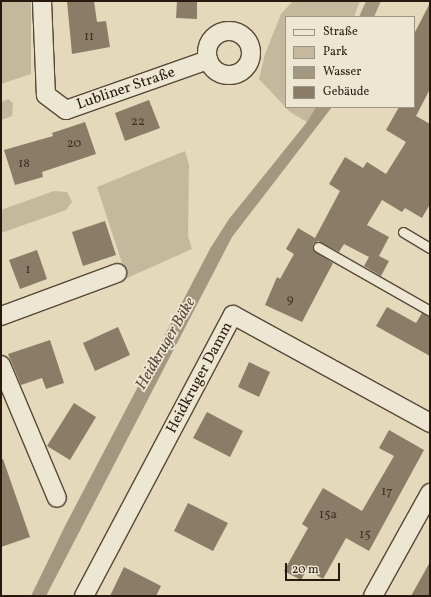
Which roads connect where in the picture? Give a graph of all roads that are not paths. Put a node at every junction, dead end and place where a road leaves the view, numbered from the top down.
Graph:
1 (42, 1) edge
2 (208, 60) dead end
3 (403, 232) dead end
4 (318, 247) dead end
5 (430, 248) edge
6 (117, 273) dead end
7 (430, 311) edge
8 (1, 316) edge
9 (1, 365) edge
10 (430, 423) edge
11 (430, 493) edge
12 (57, 498) dead end
13 (84, 596) edge
14 (373, 596) edge

1 - 2 street, Lubliner Straße
3 - 5 lane
4 - 7 lane
6 - 8 street
9 - 12 street
10 - 13 street, Heidkruger Damm
11 - 14 street

